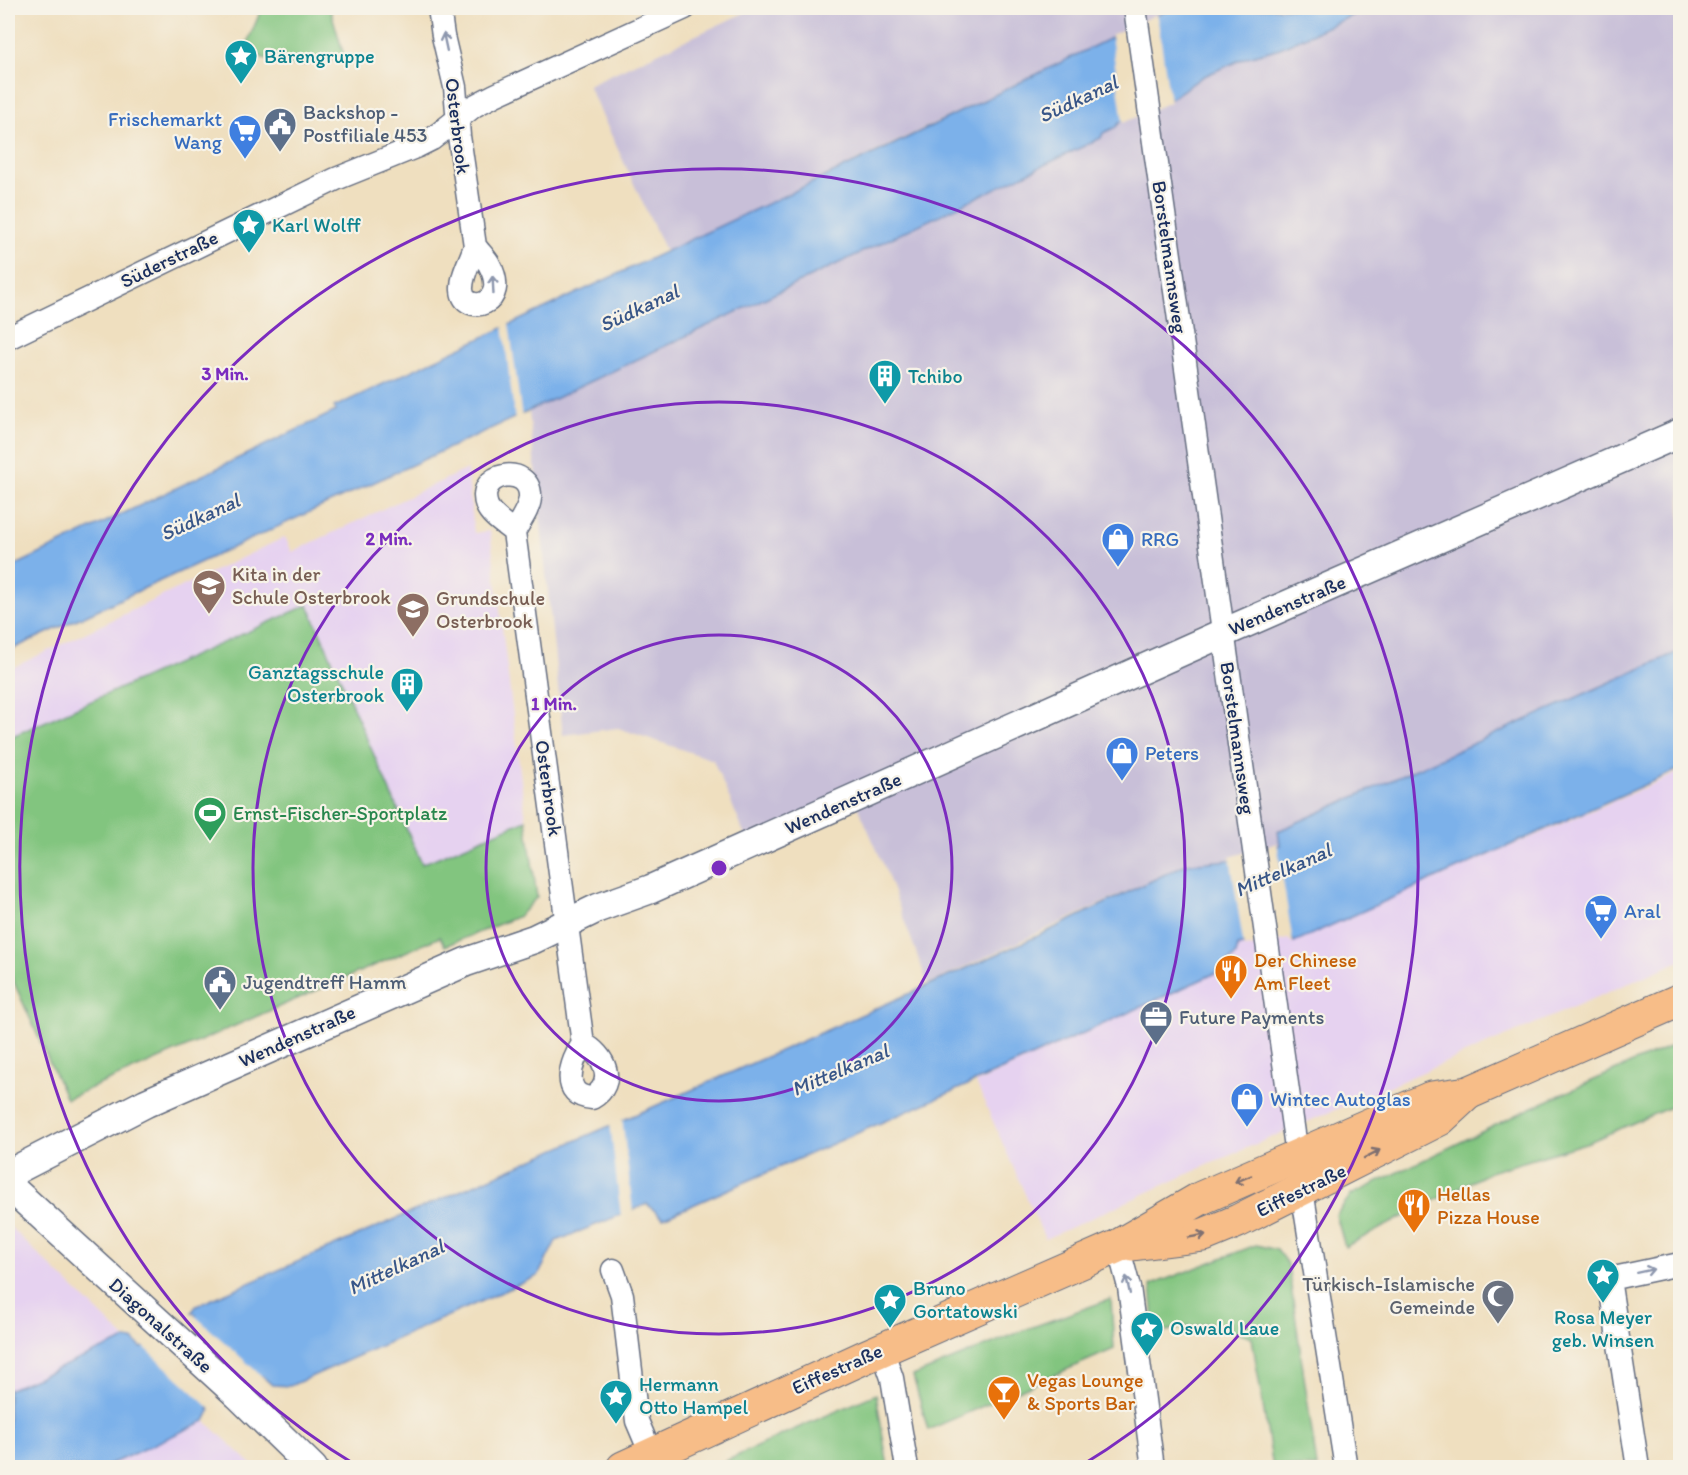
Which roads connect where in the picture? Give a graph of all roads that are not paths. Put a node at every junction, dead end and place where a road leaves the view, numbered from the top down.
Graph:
1 (439, 8) edge
2 (685, 8) edge
3 (1136, 15) edge
4 (457, 118) junction
5 (475, 246) dead end
6 (8, 338) edge
7 (1680, 433) edge
8 (514, 532) dead end
9 (1223, 633) junction
10 (567, 923) junction
11 (1680, 1000) edge
12 (582, 1044) dead end
13 (1468, 1093) junction
14 (1297, 1156) junction
15 (8, 1174) edge
16 (8, 1185) edge
17 (1302, 1190) junction
18 (1118, 1246) junction
19 (1680, 1264) edge
20 (613, 1270) dead end
21 (882, 1349) junction
22 (637, 1461) edge
23 (313, 1467) edge
24 (907, 1467) edge
25 (1153, 1467) edge
26 (1346, 1467) edge
27 (1638, 1467) edge

4 -> 1 street, Osterbrook
2 - 4 street, Süderstraße
3 - 9 street, Borstelmannsweg
4 - 5 street, Osterbrook
4 - 6 street, Süderstraße
7 - 9 street, Wendenstraße
8 - 10 street, Osterbrook
9 - 10 street, Wendenstraße
9 - 14 street, Borstelmannsweg
10 - 12 street, Osterbrook
10 - 15 street, Wendenstraße
11 - 13 main road, Eiffestraße
13 - 14 main road, Eiffestraße
17 -> 13 main road, Eiffestraße
14 - 17 street, Borstelmannsweg
14 -> 18 main road, Eiffestraße
16 - 23 street, Diagonalstraße
18 -> 17 main road, Eiffestraße
17 - 26 street, Borstelmannsweg
18 - 21 main road, Eiffestraße
25 -> 18 street
27 -> 19 street
20 - 22 street
21 - 22 main road, Eiffestraße
21 - 24 street

